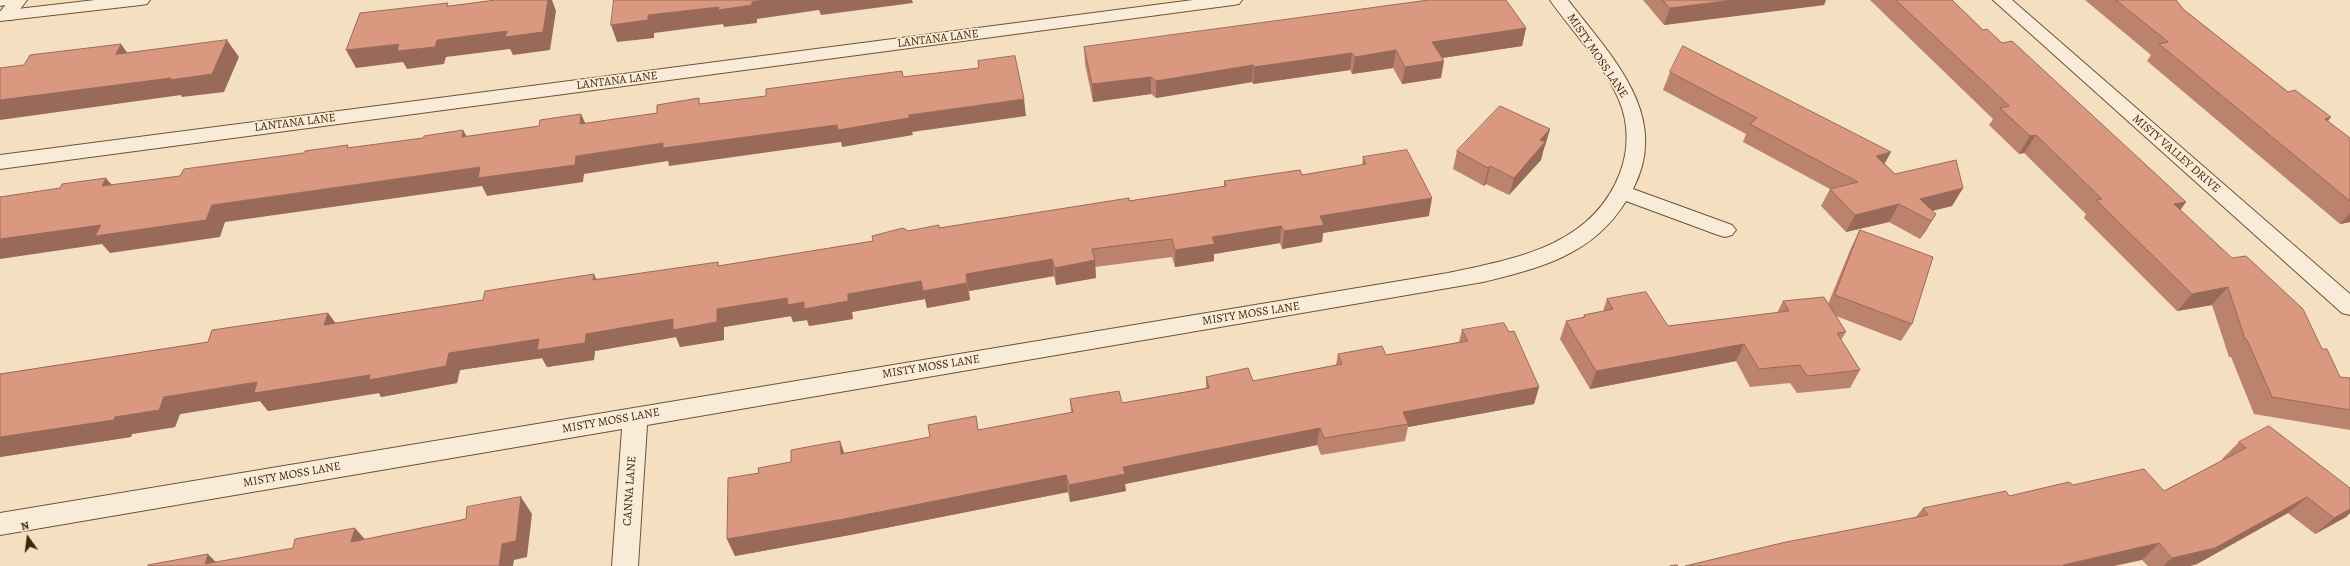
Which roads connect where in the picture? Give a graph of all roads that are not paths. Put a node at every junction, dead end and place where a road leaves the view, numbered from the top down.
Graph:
1 (18, 0) edge
2 (141, 0) edge
3 (1233, 0) edge
4 (1559, 0) edge
5 (2002, 0) edge
6 (3, 8) edge
7 (0, 162) edge
8 (1621, 192) junction
9 (1725, 230) dead end
10 (2350, 307) edge
11 (635, 416) junction
12 (0, 524) edge
13 (625, 566) edge

1 - 6 street
2 - 6 street
3 - 7 street, LANTANA LANE
4 - 8 street, MISTY MOSS LANE
5 - 10 street, MISTY VALLEY DRIVE
8 - 9 street
8 - 11 street, MISTY MOSS LANE
11 - 12 street, MISTY MOSS LANE
11 - 13 street, CANNA LANE

